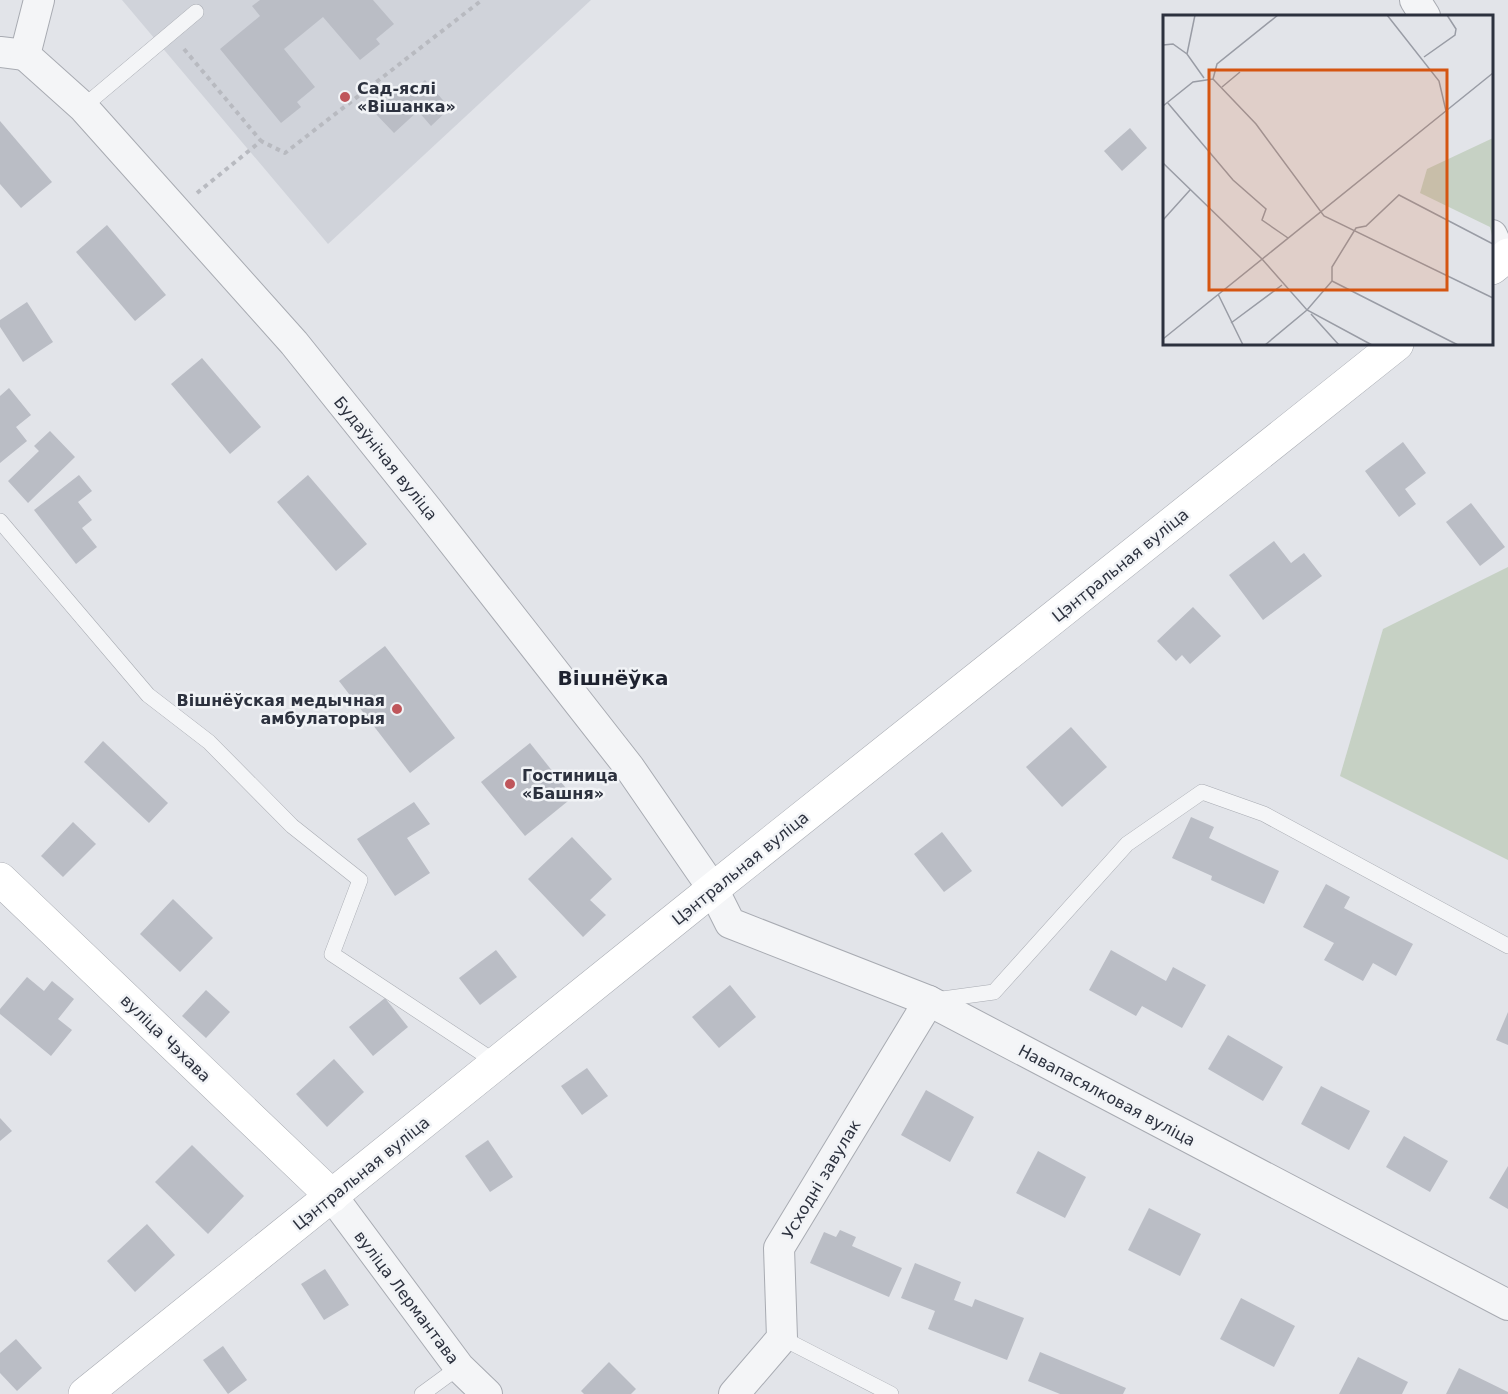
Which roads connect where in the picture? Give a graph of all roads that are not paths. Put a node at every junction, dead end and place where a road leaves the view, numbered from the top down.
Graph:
1 (39, 0) edge
2 (1415, 0) edge
3 (196, 12) dead end
4 (1424, 15) edge
5 (13, 54) edge
6 (83, 107) junction
7 (1396, 345) edge
8 (0, 521) edge
9 (0, 879) edge
10 (713, 889) junction
11 (1508, 946) edge
12 (929, 1001) junction
13 (497, 1063) junction
14 (332, 1196) junction
15 (1508, 1305) edge
16 (782, 1338) junction
17 (459, 1366) junction
18 (85, 1394) edge
19 (423, 1394) edge
20 (488, 1394) edge
21 (734, 1394) edge
22 (891, 1394) edge

1 - 5 street
2 - 4 street
3 - 6 lane
5 - 6 street, Будаўнічая вуліца
6 - 10 street, Будаўнічая вуліца
7 - 10 street, Цэнтральная вуліца
8 - 13 lane
9 - 14 street, вуліца Чэхава
10 - 12 street, Навапасялковая вуліца
10 - 13 street, Цэнтральная вуліца
11 - 12 lane
12 - 15 street, Навапасялковая вуліца
12 - 16 street, Усходні завулак
13 - 14 street, Цэнтральная вуліца
14 - 17 street, вуліца Лермантава
14 - 18 street, Цэнтральная вуліца
16 - 21 street
16 - 22 lane
17 - 19 lane
17 - 20 street, вуліца Лермантава

